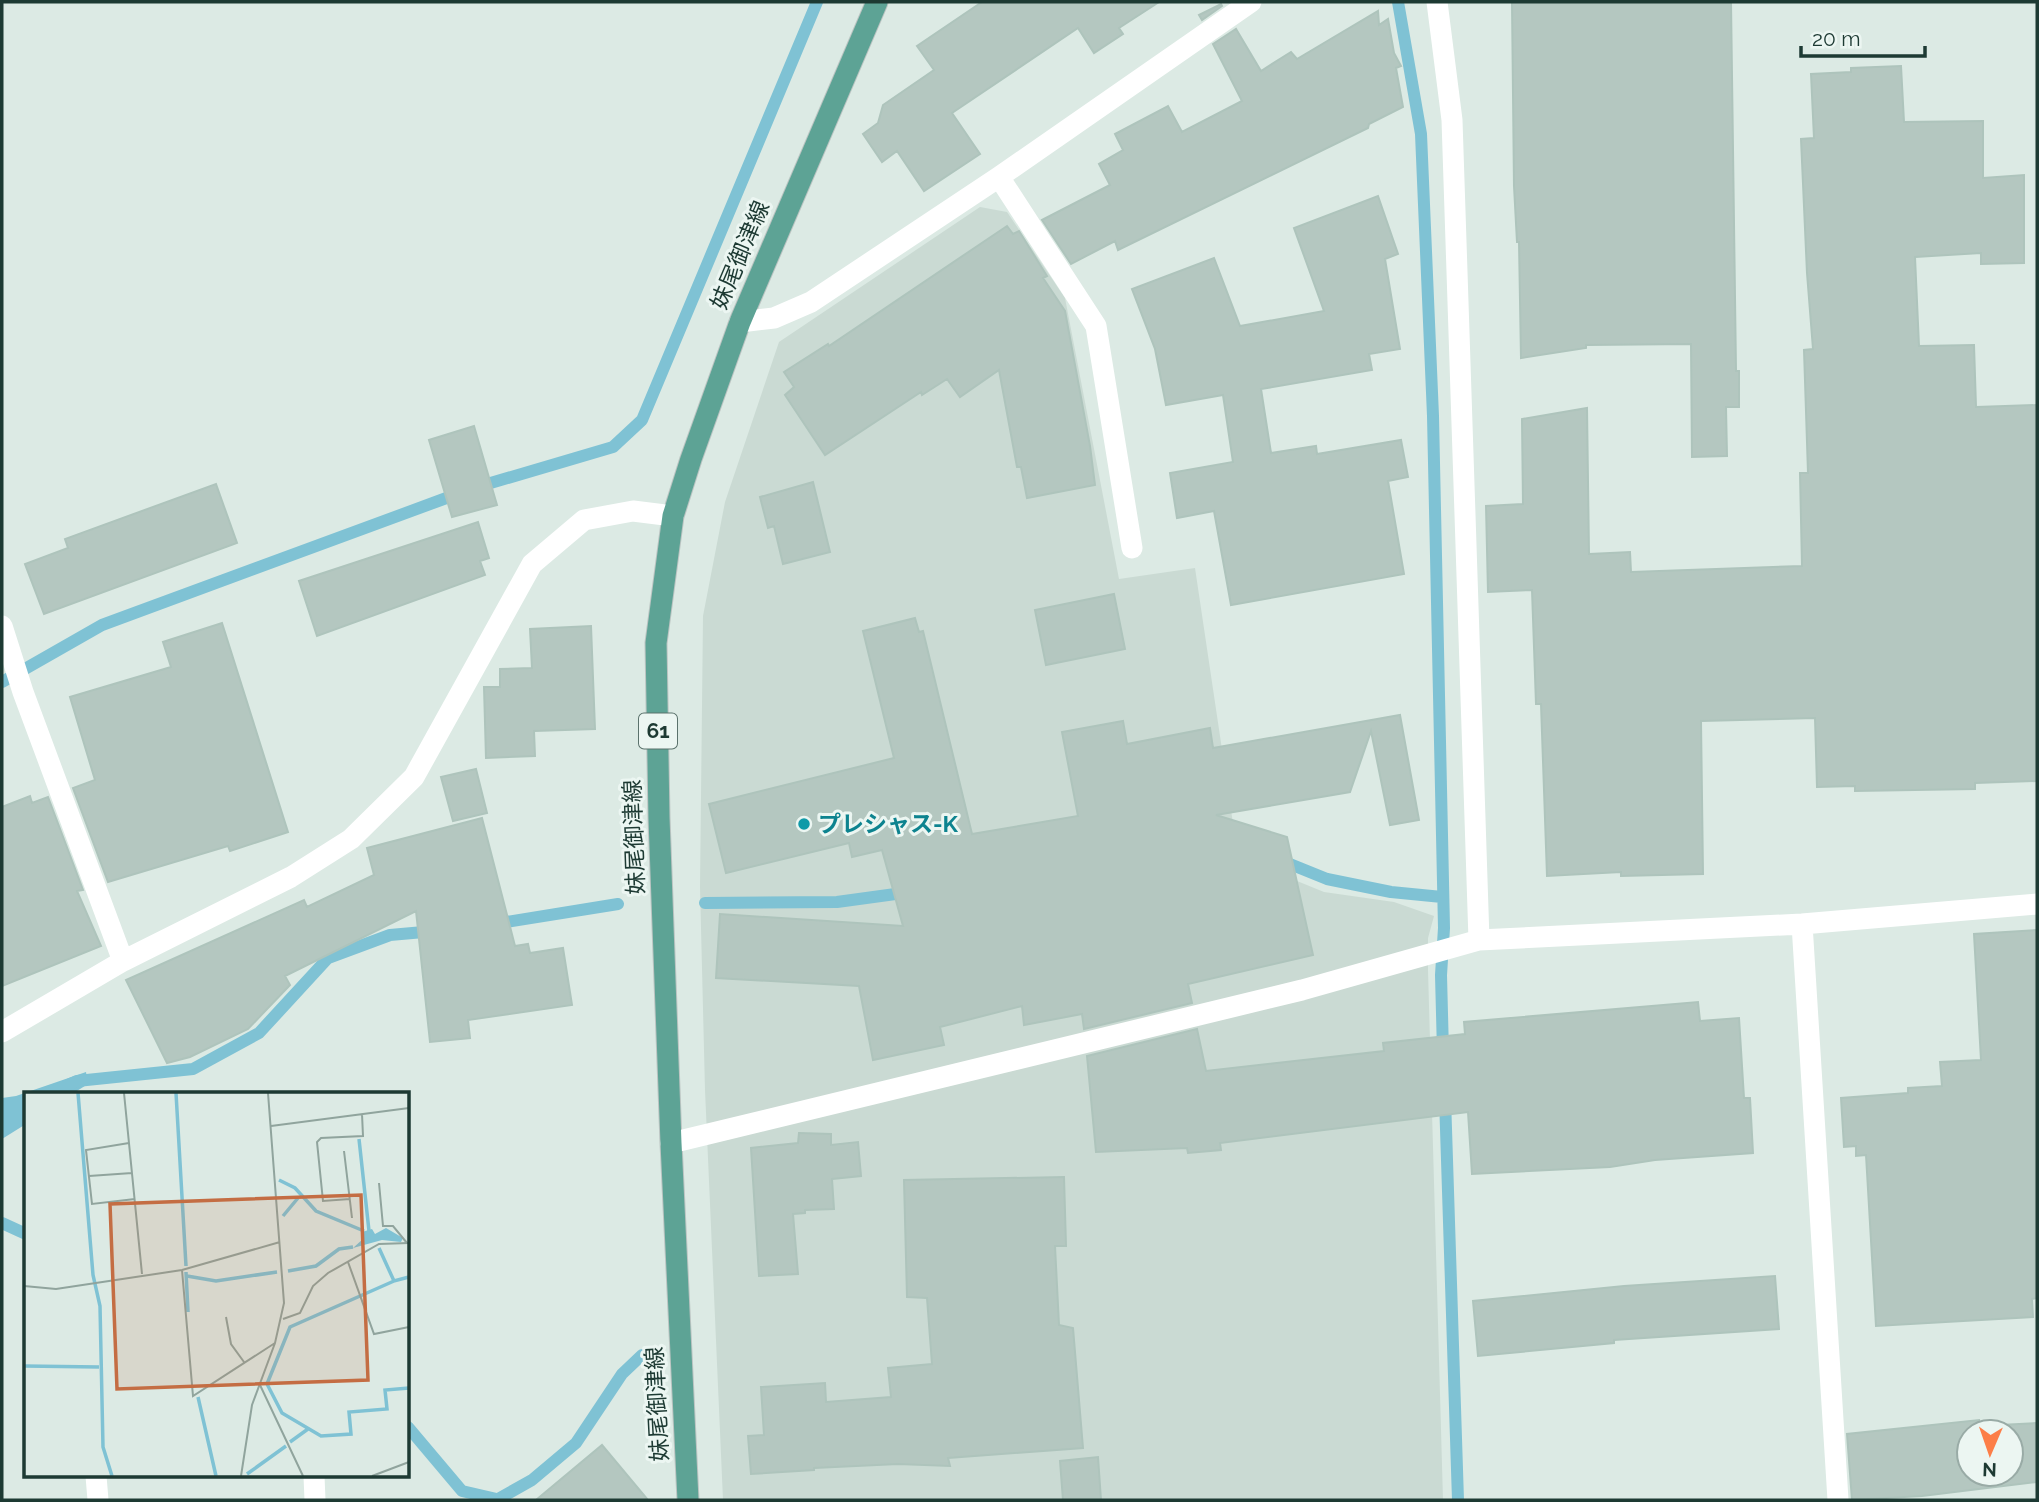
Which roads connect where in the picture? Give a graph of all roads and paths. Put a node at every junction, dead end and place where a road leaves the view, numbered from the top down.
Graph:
1 (877, 2) edge
2 (1251, 2) edge
3 (1437, 2) edge
4 (999, 177) junction
5 (740, 322) junction
6 (673, 516) junction
7 (1132, 548) dead end
8 (2, 626) edge
9 (2037, 904) edge
10 (1802, 924) junction
11 (1479, 940) junction
12 (123, 961) junction
13 (2, 1032) edge
14 (671, 1143) junction
15 (96, 1478) edge
16 (314, 1478) edge
17 (98, 1500) edge
18 (315, 1500) edge
19 (688, 1500) edge
20 (1838, 1500) edge

1 - 5 main road, 妹尾御津線 / 61
2 - 4 street
3 - 11 street
4 - 5 street
4 - 7 street
5 - 6 main road, 妹尾御津線 / 61
6 - 12 street
6 - 14 main road, 妹尾御津線 / 61
8 - 12 street
9 - 10 street
10 - 11 street
10 - 20 street
11 - 14 street
12 - 13 street
14 - 19 main road, 妹尾御津線 / 61
15 - 17 street
16 - 18 street

